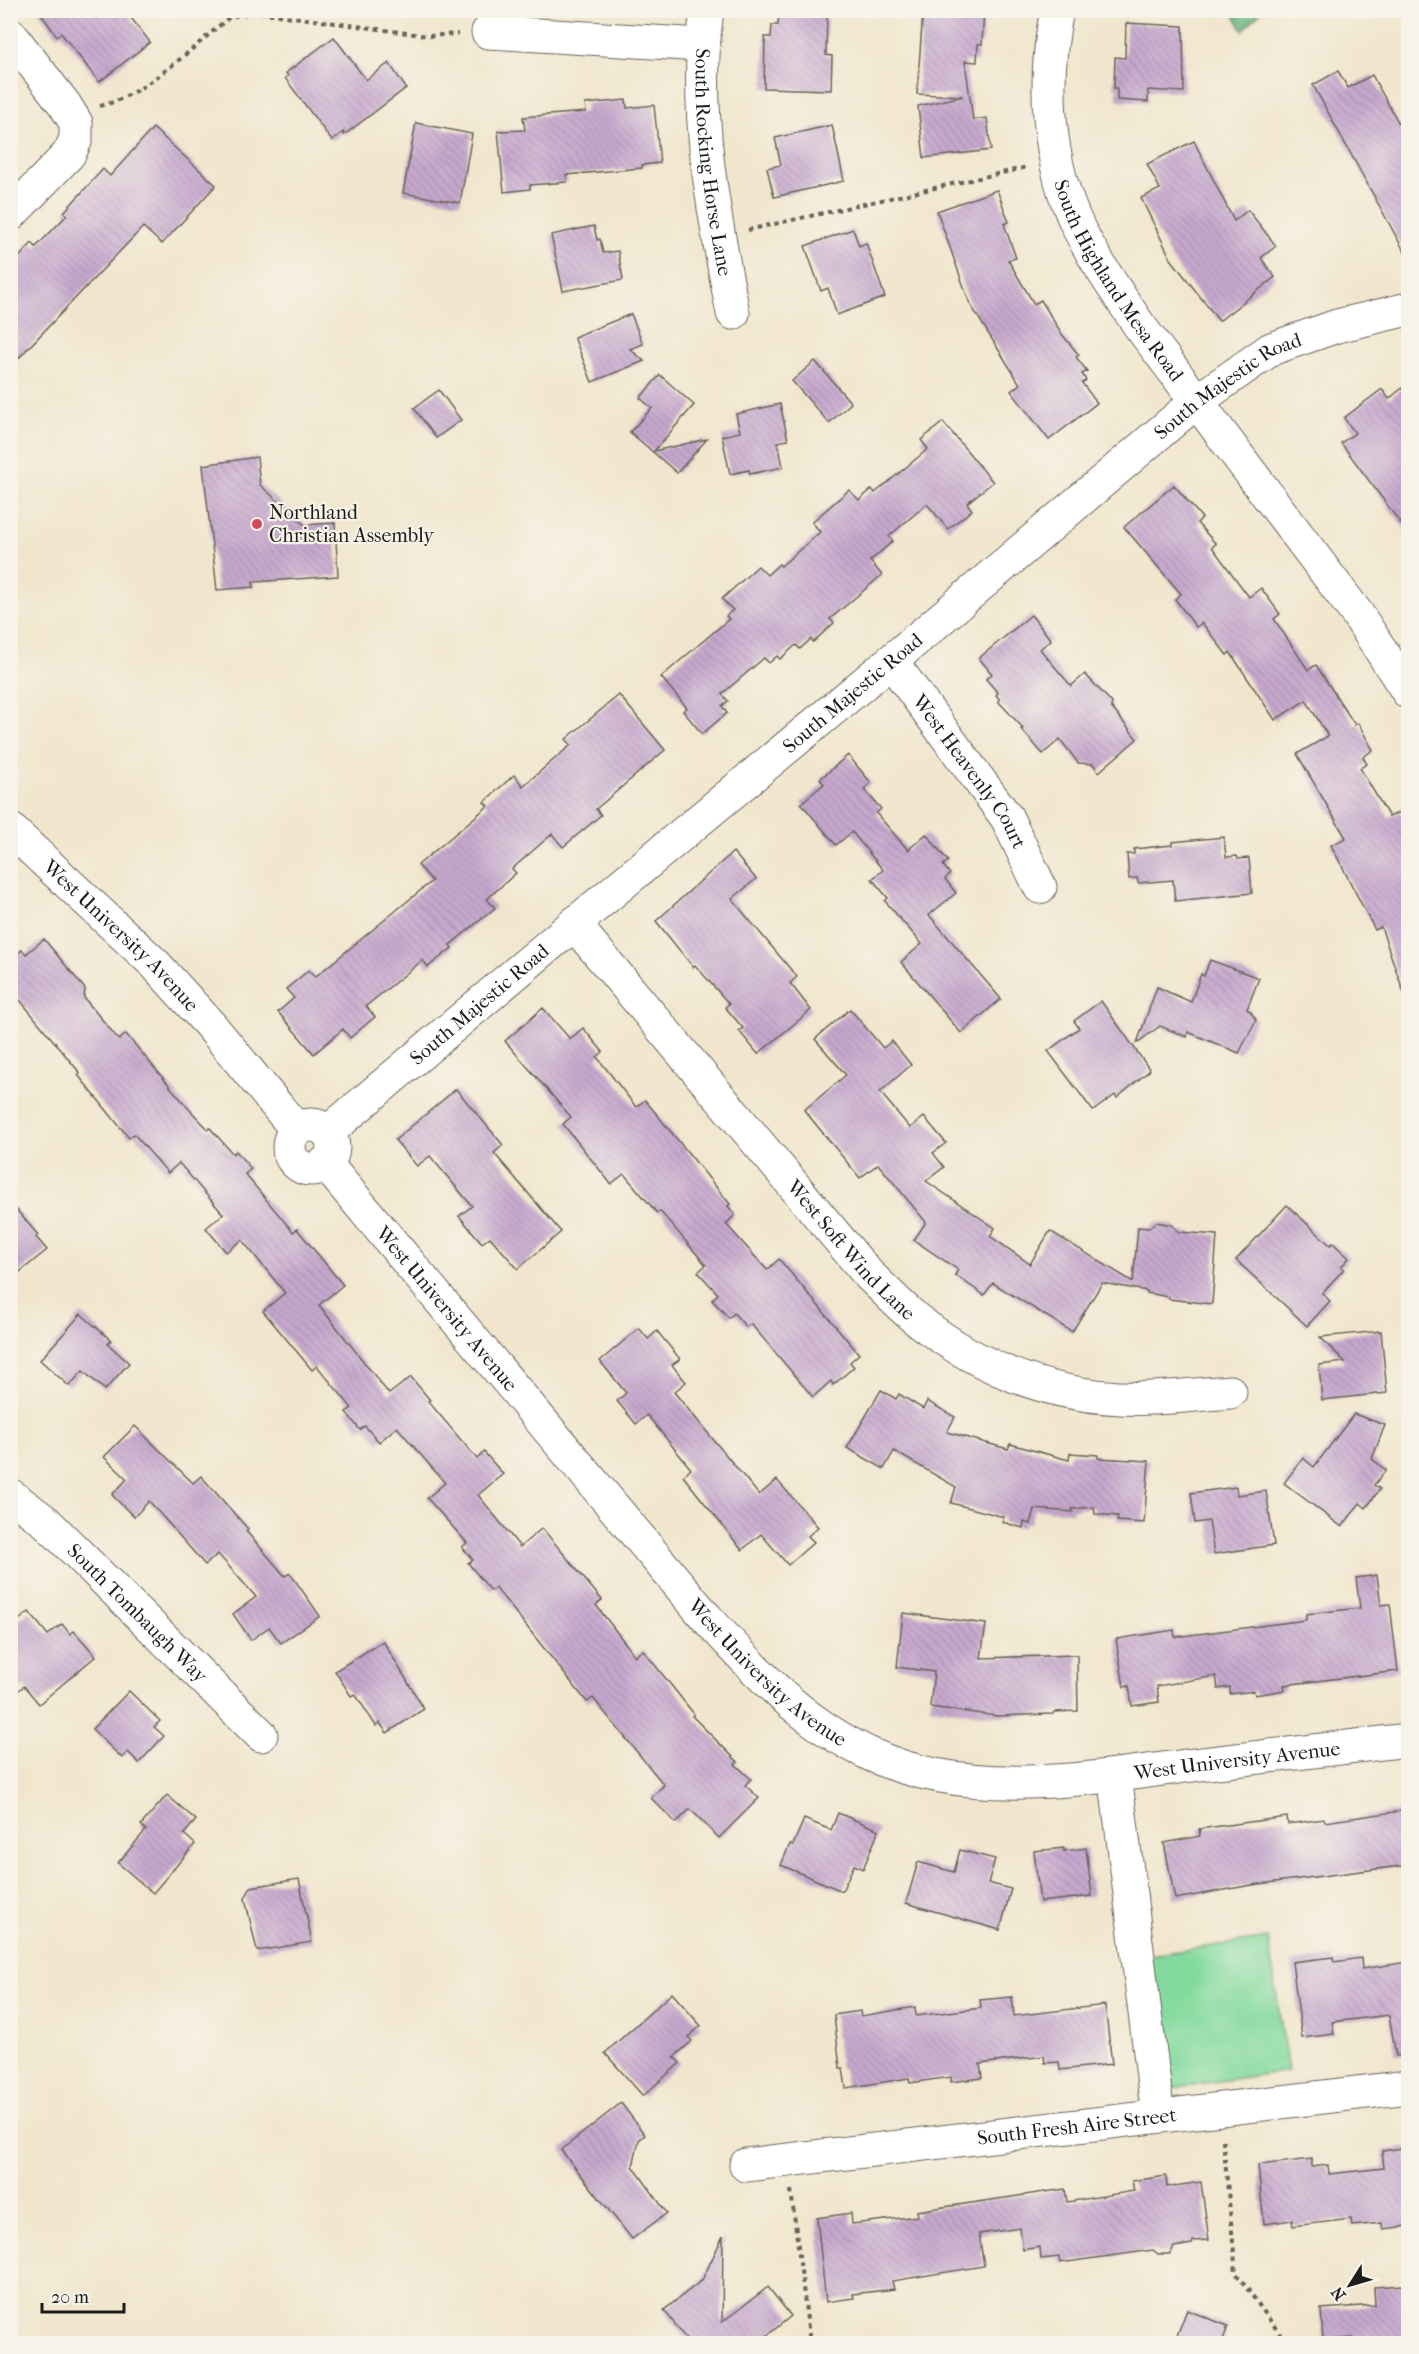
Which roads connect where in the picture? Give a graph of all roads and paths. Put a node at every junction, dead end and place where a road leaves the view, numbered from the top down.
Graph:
1 (707, 10) edge
2 (1057, 10) edge
3 (488, 32) joint
4 (10, 34) edge
5 (702, 45) junction
6 (70, 114) junction
7 (1057, 161) junction
8 (10, 215) edge
9 (718, 236) junction
10 (1408, 309) edge
11 (733, 313) dead end
12 (1197, 401) junction
13 (1400, 657) edge
14 (891, 661) junction
15 (1408, 692) edge
16 (14, 838) edge
17 (1041, 887) dead end
18 (574, 924) junction
19 (317, 1142) junction
20 (1230, 1392) dead end
21 (10, 1496) edge
22 (261, 1735) dead end
23 (1408, 1740) edge
24 (1115, 1775) junction
25 (1408, 2086) edge
26 (1158, 2116) junction
27 (1223, 2134) dead end
28 (746, 2165) dead end
29 (792, 2198) dead end
30 (810, 2343) edge
31 (1287, 2343) edge

1 - 5 street, South Rocking Horse Lane
2 - 7 street, South Highland Mesa Road
3 - 5 street
3 - 6 path
4 - 6 street
5 - 9 street, South Rocking Horse Lane
6 - 8 street
7 - 9 path
7 - 12 street, South Highland Mesa Road
9 - 11 street, South Rocking Horse Lane
10 - 12 street, South Majestic Road
12 - 13 street, South Highland Mesa Road
12 - 14 street, South Majestic Road
13 - 15 street, South Highland Mesa Road
14 - 17 street, West Heavenly Court
14 - 18 street, South Majestic Road
16 - 19 street, West University Avenue
18 - 19 street, South Majestic Road
18 - 20 street, West Soft Wind Lane
19 - 24 street, West University Avenue
21 - 22 street, South Tombaugh Way
23 - 24 street, West University Avenue
24 - 26 street
25 - 26 street, South Fresh Aire Street
26 - 28 street, South Fresh Aire Street
27 - 31 path
29 - 30 path

